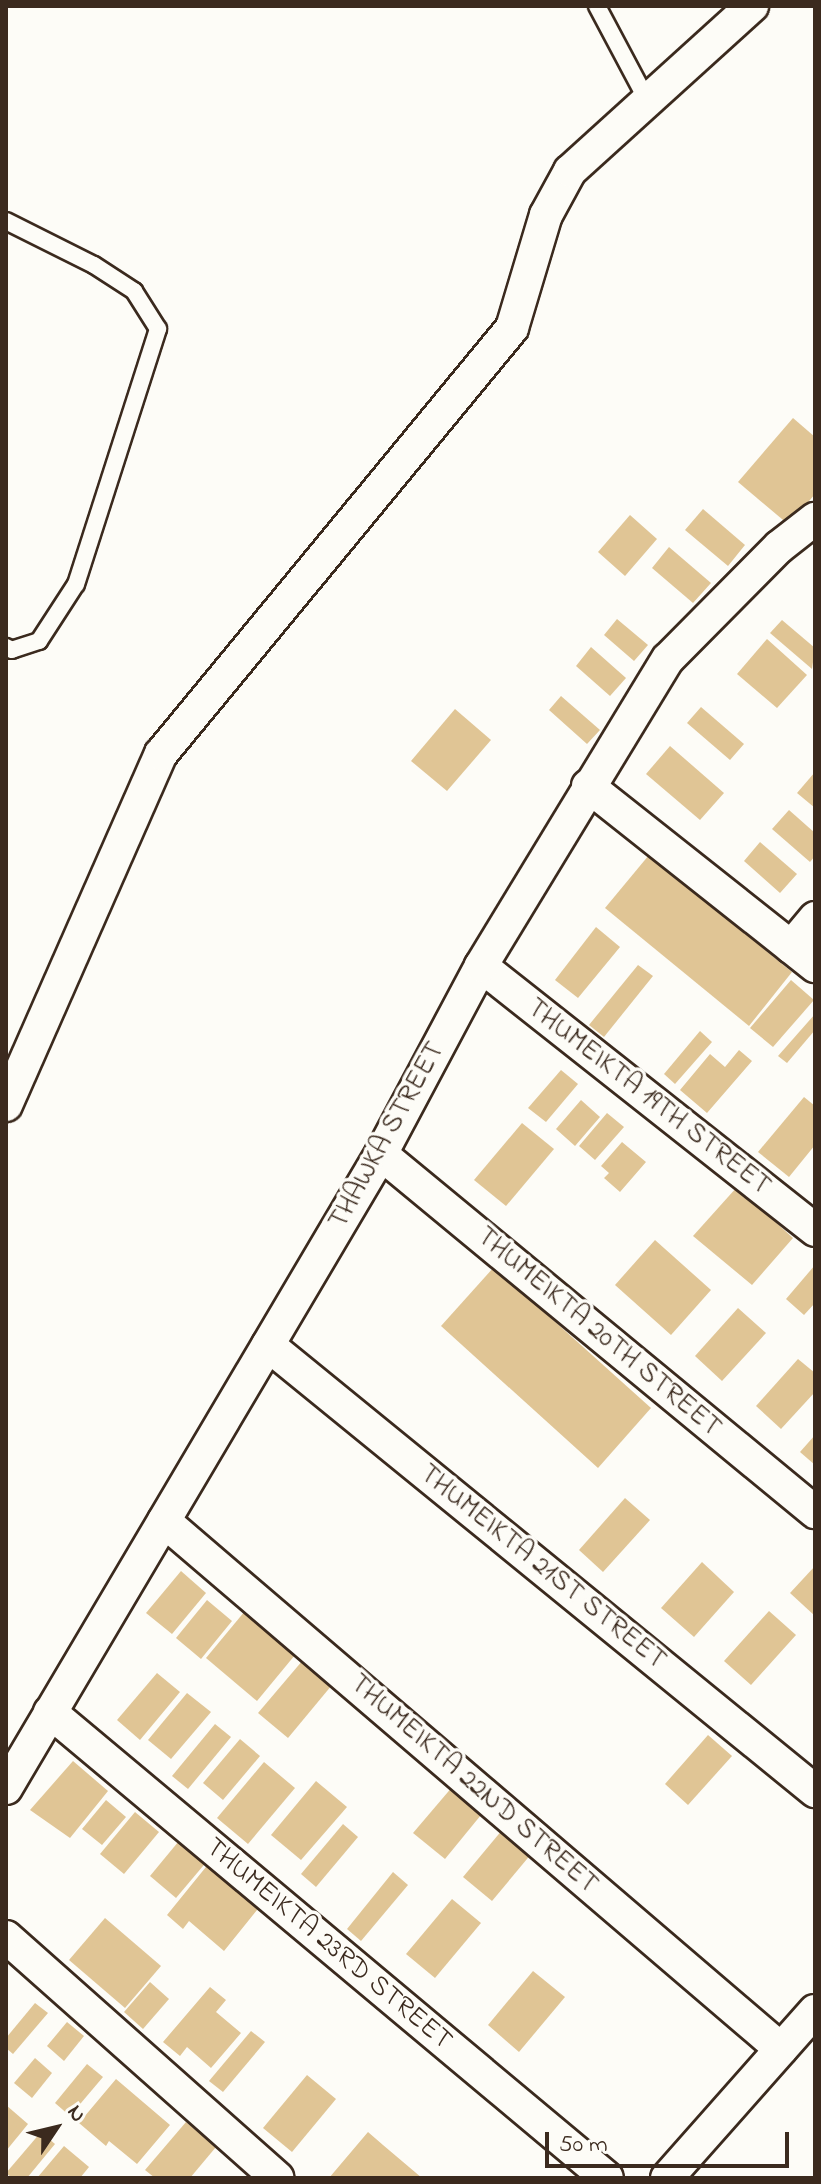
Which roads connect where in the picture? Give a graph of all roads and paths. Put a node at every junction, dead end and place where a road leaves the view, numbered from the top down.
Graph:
1 (597, 6) edge
2 (752, 6) edge
3 (647, 100) junction
4 (6, 221) edge
5 (815, 519) edge
6 (6, 647) edge
7 (588, 786) junction
8 (815, 918) edge
9 (803, 957) edge
10 (481, 966) junction
11 (6, 1105) edge
12 (381, 1154) junction
13 (815, 1230) edge
14 (268, 1345) junction
15 (815, 1512) edge
16 (164, 1521) junction
17 (50, 1712) junction
18 (6, 1788) edge
19 (815, 1791) edge
20 (6, 1937) edge
21 (815, 2011) edge
22 (781, 2049) junction
23 (277, 2178) edge
24 (607, 2178) edge
25 (667, 2178) edge

1 - 3 lane
2 - 3 street
3 - 11 street
4 - 6 lane
5 - 7 street, THAWKA STREET
7 - 9 street
7 - 10 street, THAWKA STREET
8 - 9 street
10 - 12 street, THAWKA STREET
10 - 13 street, THUMEIKTA 19TH STREET
12 - 14 street, THAWKA STREET
12 - 15 street, THUMEIKTA 20TH STREET
14 - 16 street, THAWKA STREET
14 - 19 street, THUMEIKTA 21ST STREET
16 - 17 street, THAWKA STREET
16 - 22 street, THUMEIKTA 22ND STREET
17 - 18 street, THAWKA STREET
17 - 24 street, THUMEIKTA 23RD STREET
20 - 23 street
21 - 22 street
22 - 25 street

